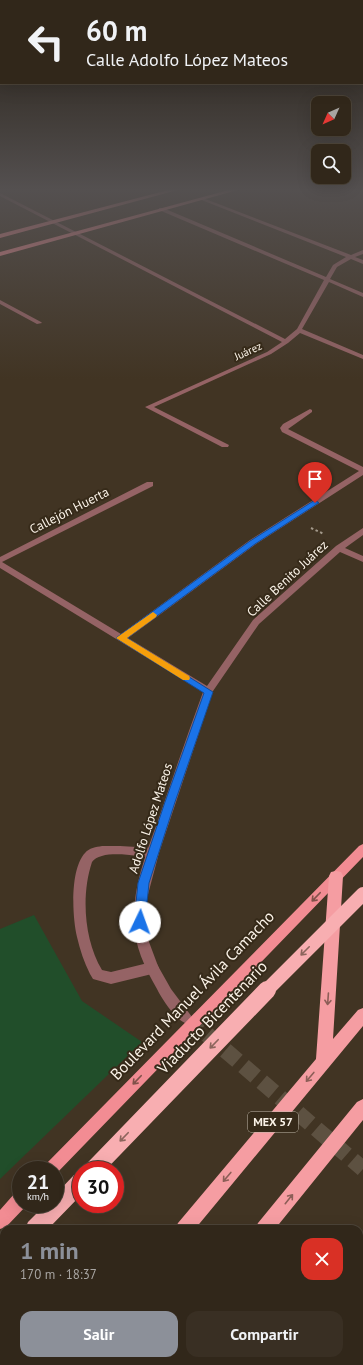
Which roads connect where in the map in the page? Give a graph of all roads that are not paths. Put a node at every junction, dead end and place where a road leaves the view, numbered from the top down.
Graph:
1 (111, 252) edge
2 (261, 252) edge
3 (336, 252) edge
4 (363, 252) edge
5 (350, 257) junction
6 (363, 262) edge
7 (327, 280) junction
8 (363, 295) edge
9 (0, 302) edge
10 (39, 324) dead end
11 (299, 330) junction
12 (286, 342) junction
13 (363, 357) edge
14 (310, 411) dead end
15 (225, 445) dead end
16 (363, 471) edge
17 (150, 484) dead end
18 (363, 531) edge
19 (339, 548) junction
20 (363, 559) edge
21 (0, 560) edge
22 (0, 564) edge
23 (121, 638) junction
24 (208, 692) junction
25 (363, 849) edge
26 (153, 853) junction
27 (336, 876) junction
28 (363, 894) edge
29 (152, 968) junction
30 (363, 1016) edge
31 (185, 1017) tunnel mouth
32 (324, 1060) junction
33 (363, 1108) edge
34 (59, 1161) edge
35 (101, 1161) edge
36 (72, 1191) edge
37 (12, 1208) edge
38 (0, 1221) edge
39 (40, 1225) edge
40 (187, 1225) edge
41 (267, 1225) edge

1 - 12 street
2 - 7 street
3 - 5 street
4 - 5 street, Juárez
5 - 6 street
5 - 7 street, Juárez
7 - 8 street
7 - 11 street, Juárez
9 - 10 street
11 - 12 street, Juárez
11 - 13 street
12 - 15 street, Juárez
14 - 16 street
16 - 23 street
17 - 21 street, Callejón Huerta
18 - 19 street, Calle Benito Juárez
19 - 20 street
19 - 24 street, Calle Benito Juárez
22 - 23 street
23 - 24 street
24 - 26 street, Adolfo López Mateos
25 - 27 main road, Boulevard Manuel Ávila Camacho
26 - 29 street, Adolfo López Mateos
26 - 29 street
27 -> 32 highway
27 -> 34 main road, Boulevard Manuel Ávila Camacho
28 -> 35 highway, Viaducto Bicentenario, bridge
29 - 31 street, Adolfo López Mateos
30 - 32 highway, MEX 57
32 -> 40 highway, MEX 57
41 -> 33 highway
36 - 39 highway
37 - 38 main road

